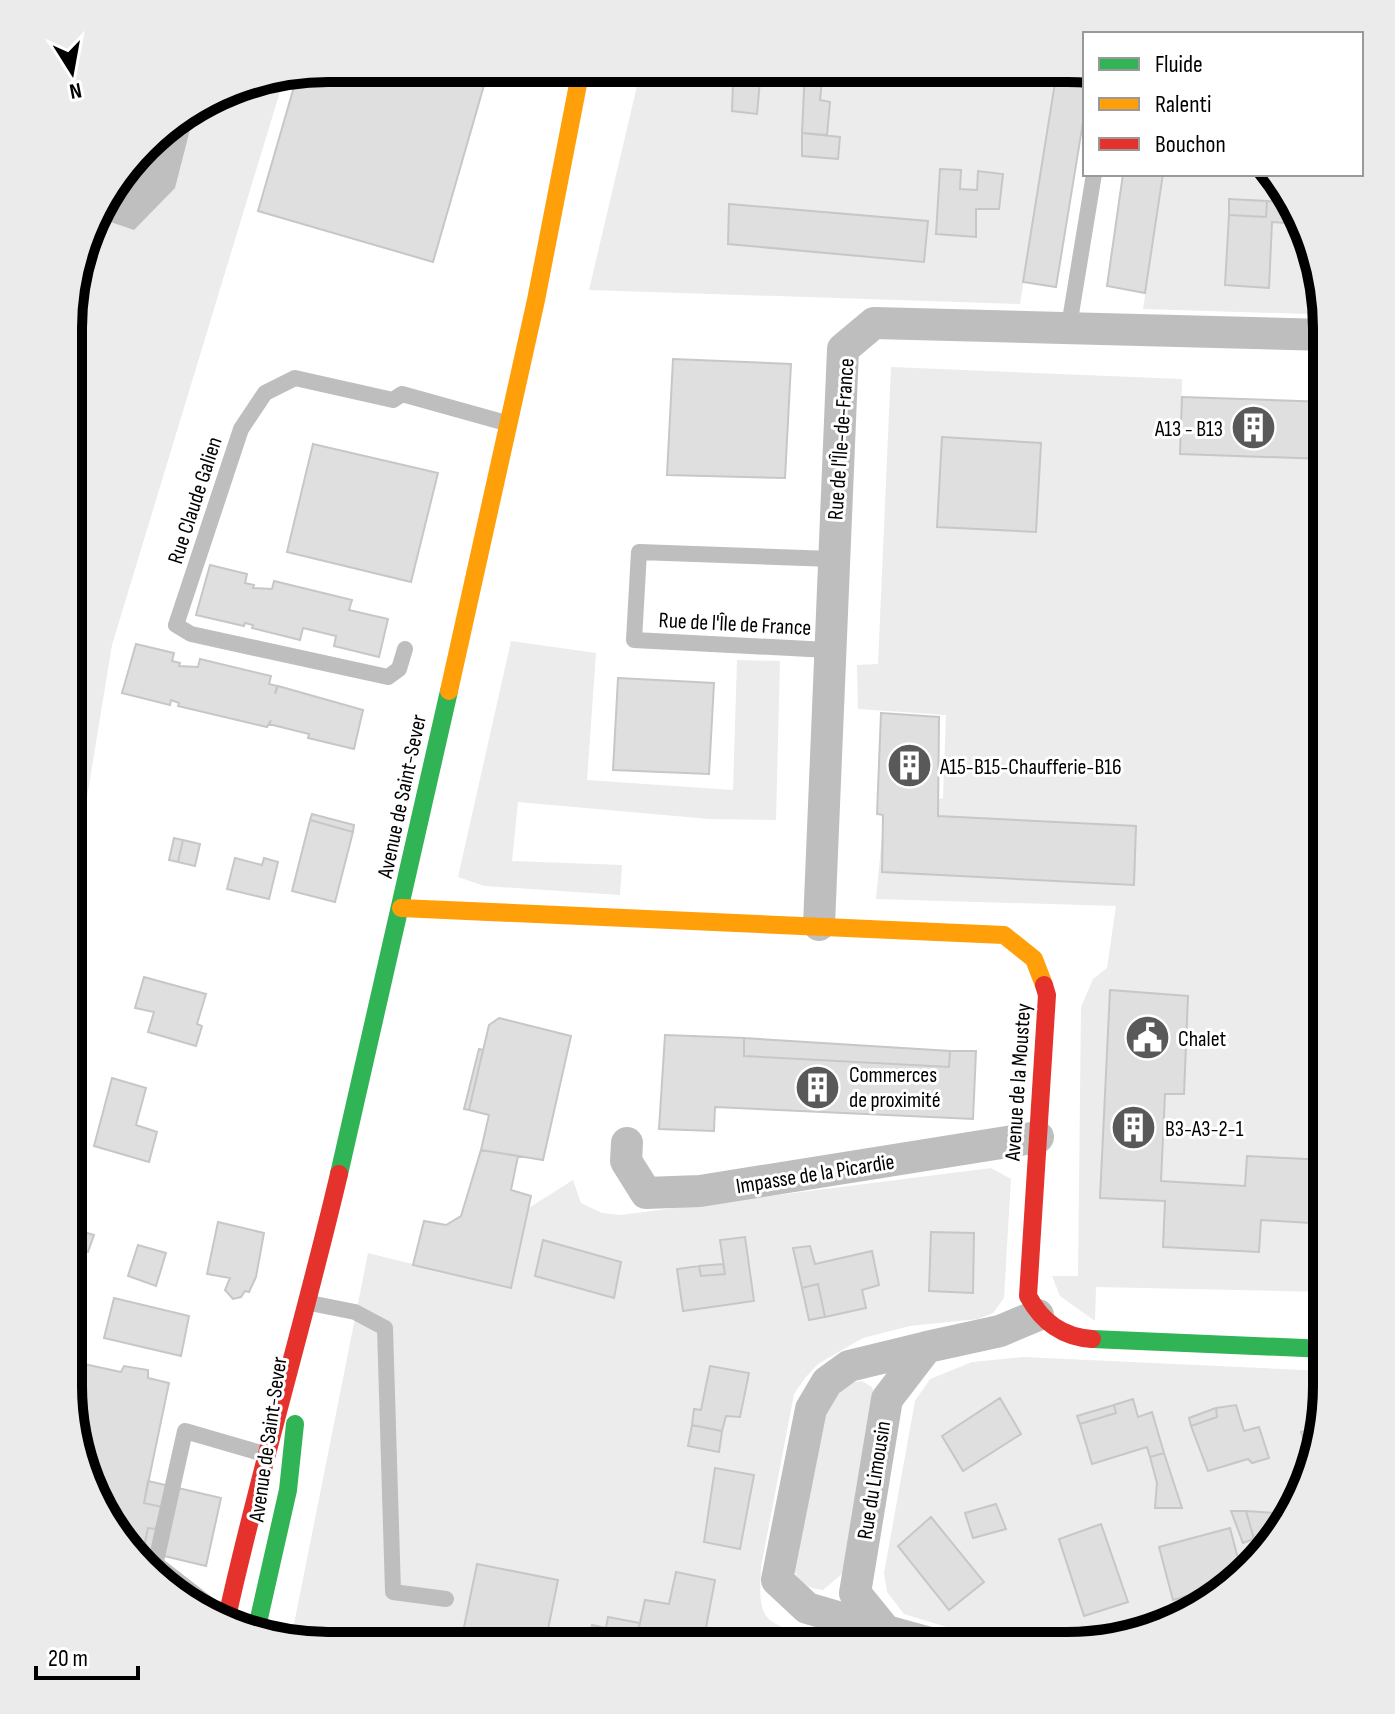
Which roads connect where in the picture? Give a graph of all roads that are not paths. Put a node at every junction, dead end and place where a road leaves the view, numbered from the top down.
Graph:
1 (578, 83) edge
2 (594, 107) dead end
3 (1094, 176) edge
4 (536, 300) junction
5 (1069, 326) junction
6 (1313, 335) edge
7 (506, 423) junction
8 (832, 559) junction
9 (405, 649) dead end
10 (828, 650) junction
11 (401, 908) junction
12 (819, 925) junction
13 (1038, 1137) junction
14 (627, 1143) dead end
15 (309, 1302) junction
16 (1038, 1315) junction
17 (927, 1347) junction
18 (1312, 1348) edge
19 (265, 1454) junction
20 (282, 1517) junction
21 (155, 1561) edge
22 (446, 1599) dead end
23 (227, 1609) edge
24 (258, 1622) edge
25 (886, 1631) joint

1 - 4 main road, Avenue de Saint-Sever
2 - 4 main road, Avenue de Saint-Sever
3 - 5 lane
4 - 7 main road, Avenue de Saint-Sever
5 - 6 street, Rue de l'Île-de-France
5 - 8 street, Rue de l'Île-de-France
7 - 9 lane, Rue Claude Galien
7 - 11 main road, Avenue de Saint-Sever
8 - 10 street, Rue de l'Île-de-France
8 - 10 lane, Rue de l'Île de France
10 - 12 street, Rue de l'Île-de-France
11 - 12 main road, Avenue de la Moustey
11 - 15 main road, Avenue de Saint-Sever
12 - 13 main road, Avenue de la Moustey
13 - 14 street, Impasse de la Picardie
13 - 16 main road, Avenue de la Moustey
15 - 19 main road, Avenue de Saint-Sever
15 - 20 main road, Avenue de Saint-Sever
15 - 22 lane
16 - 17 street
16 - 18 main road
17 - 25 street, Rue du Limousin
17 - 25 street
19 - 20 lane
19 - 21 lane
19 - 23 main road, Avenue de Saint-Sever
20 - 24 main road, Avenue de Saint-Sever

